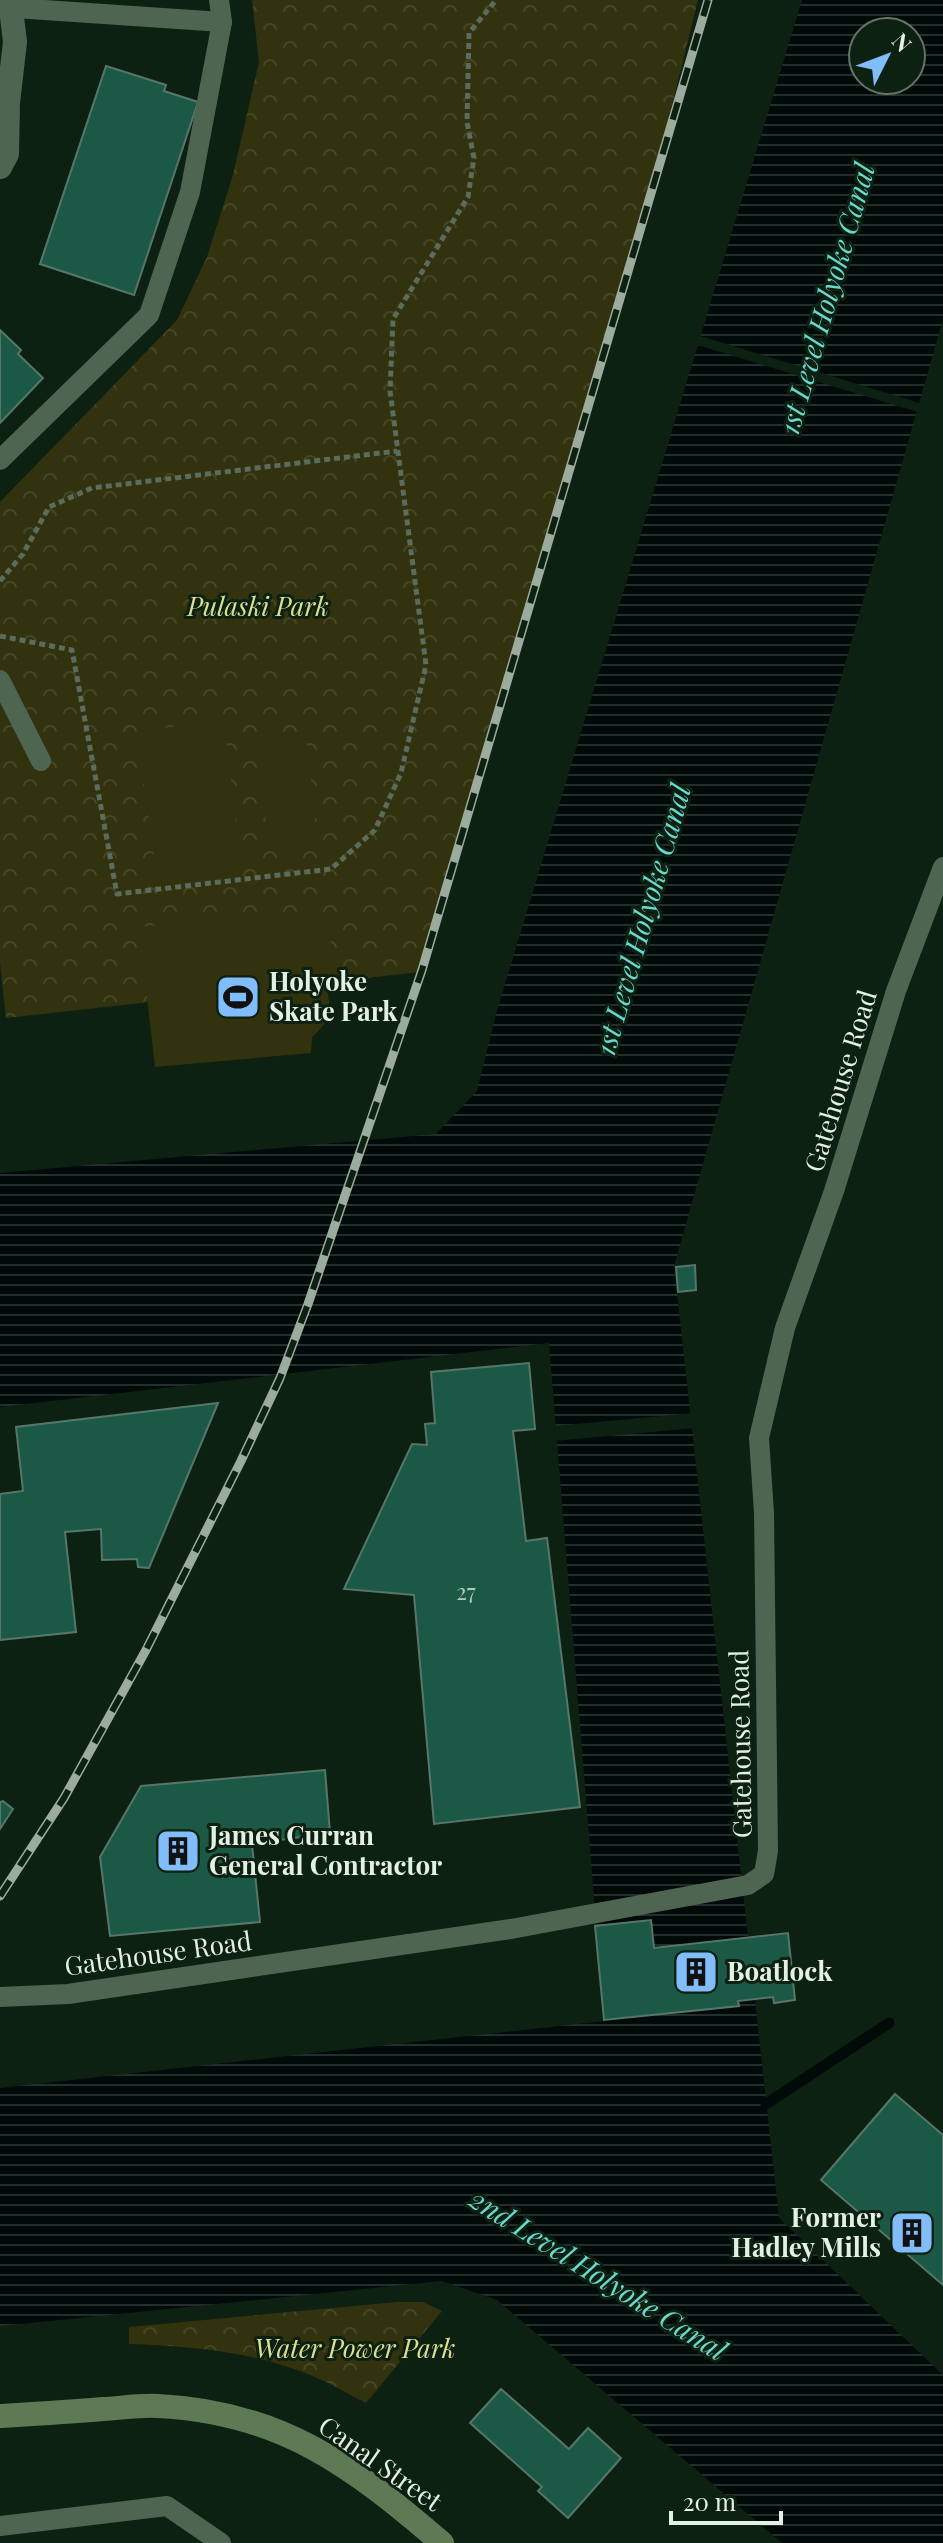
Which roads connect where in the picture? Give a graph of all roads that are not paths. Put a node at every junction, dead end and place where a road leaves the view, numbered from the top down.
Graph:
1 (219, 0) edge
2 (7, 6) edge
3 (222, 22) junction
4 (0, 167) edge
5 (0, 460) edge
6 (0, 680) edge
7 (41, 761) dead end
8 (943, 867) edge
9 (0, 1997) edge
10 (0, 2416) edge
11 (0, 2526) edge
12 (221, 2543) edge
13 (442, 2543) edge

1 - 3 lane
2 - 3 lane
2 - 4 street
3 - 5 lane
6 - 7 lane
8 - 9 lane, Gatehouse Road
10 - 13 main road, Canal Street
11 - 12 lane

